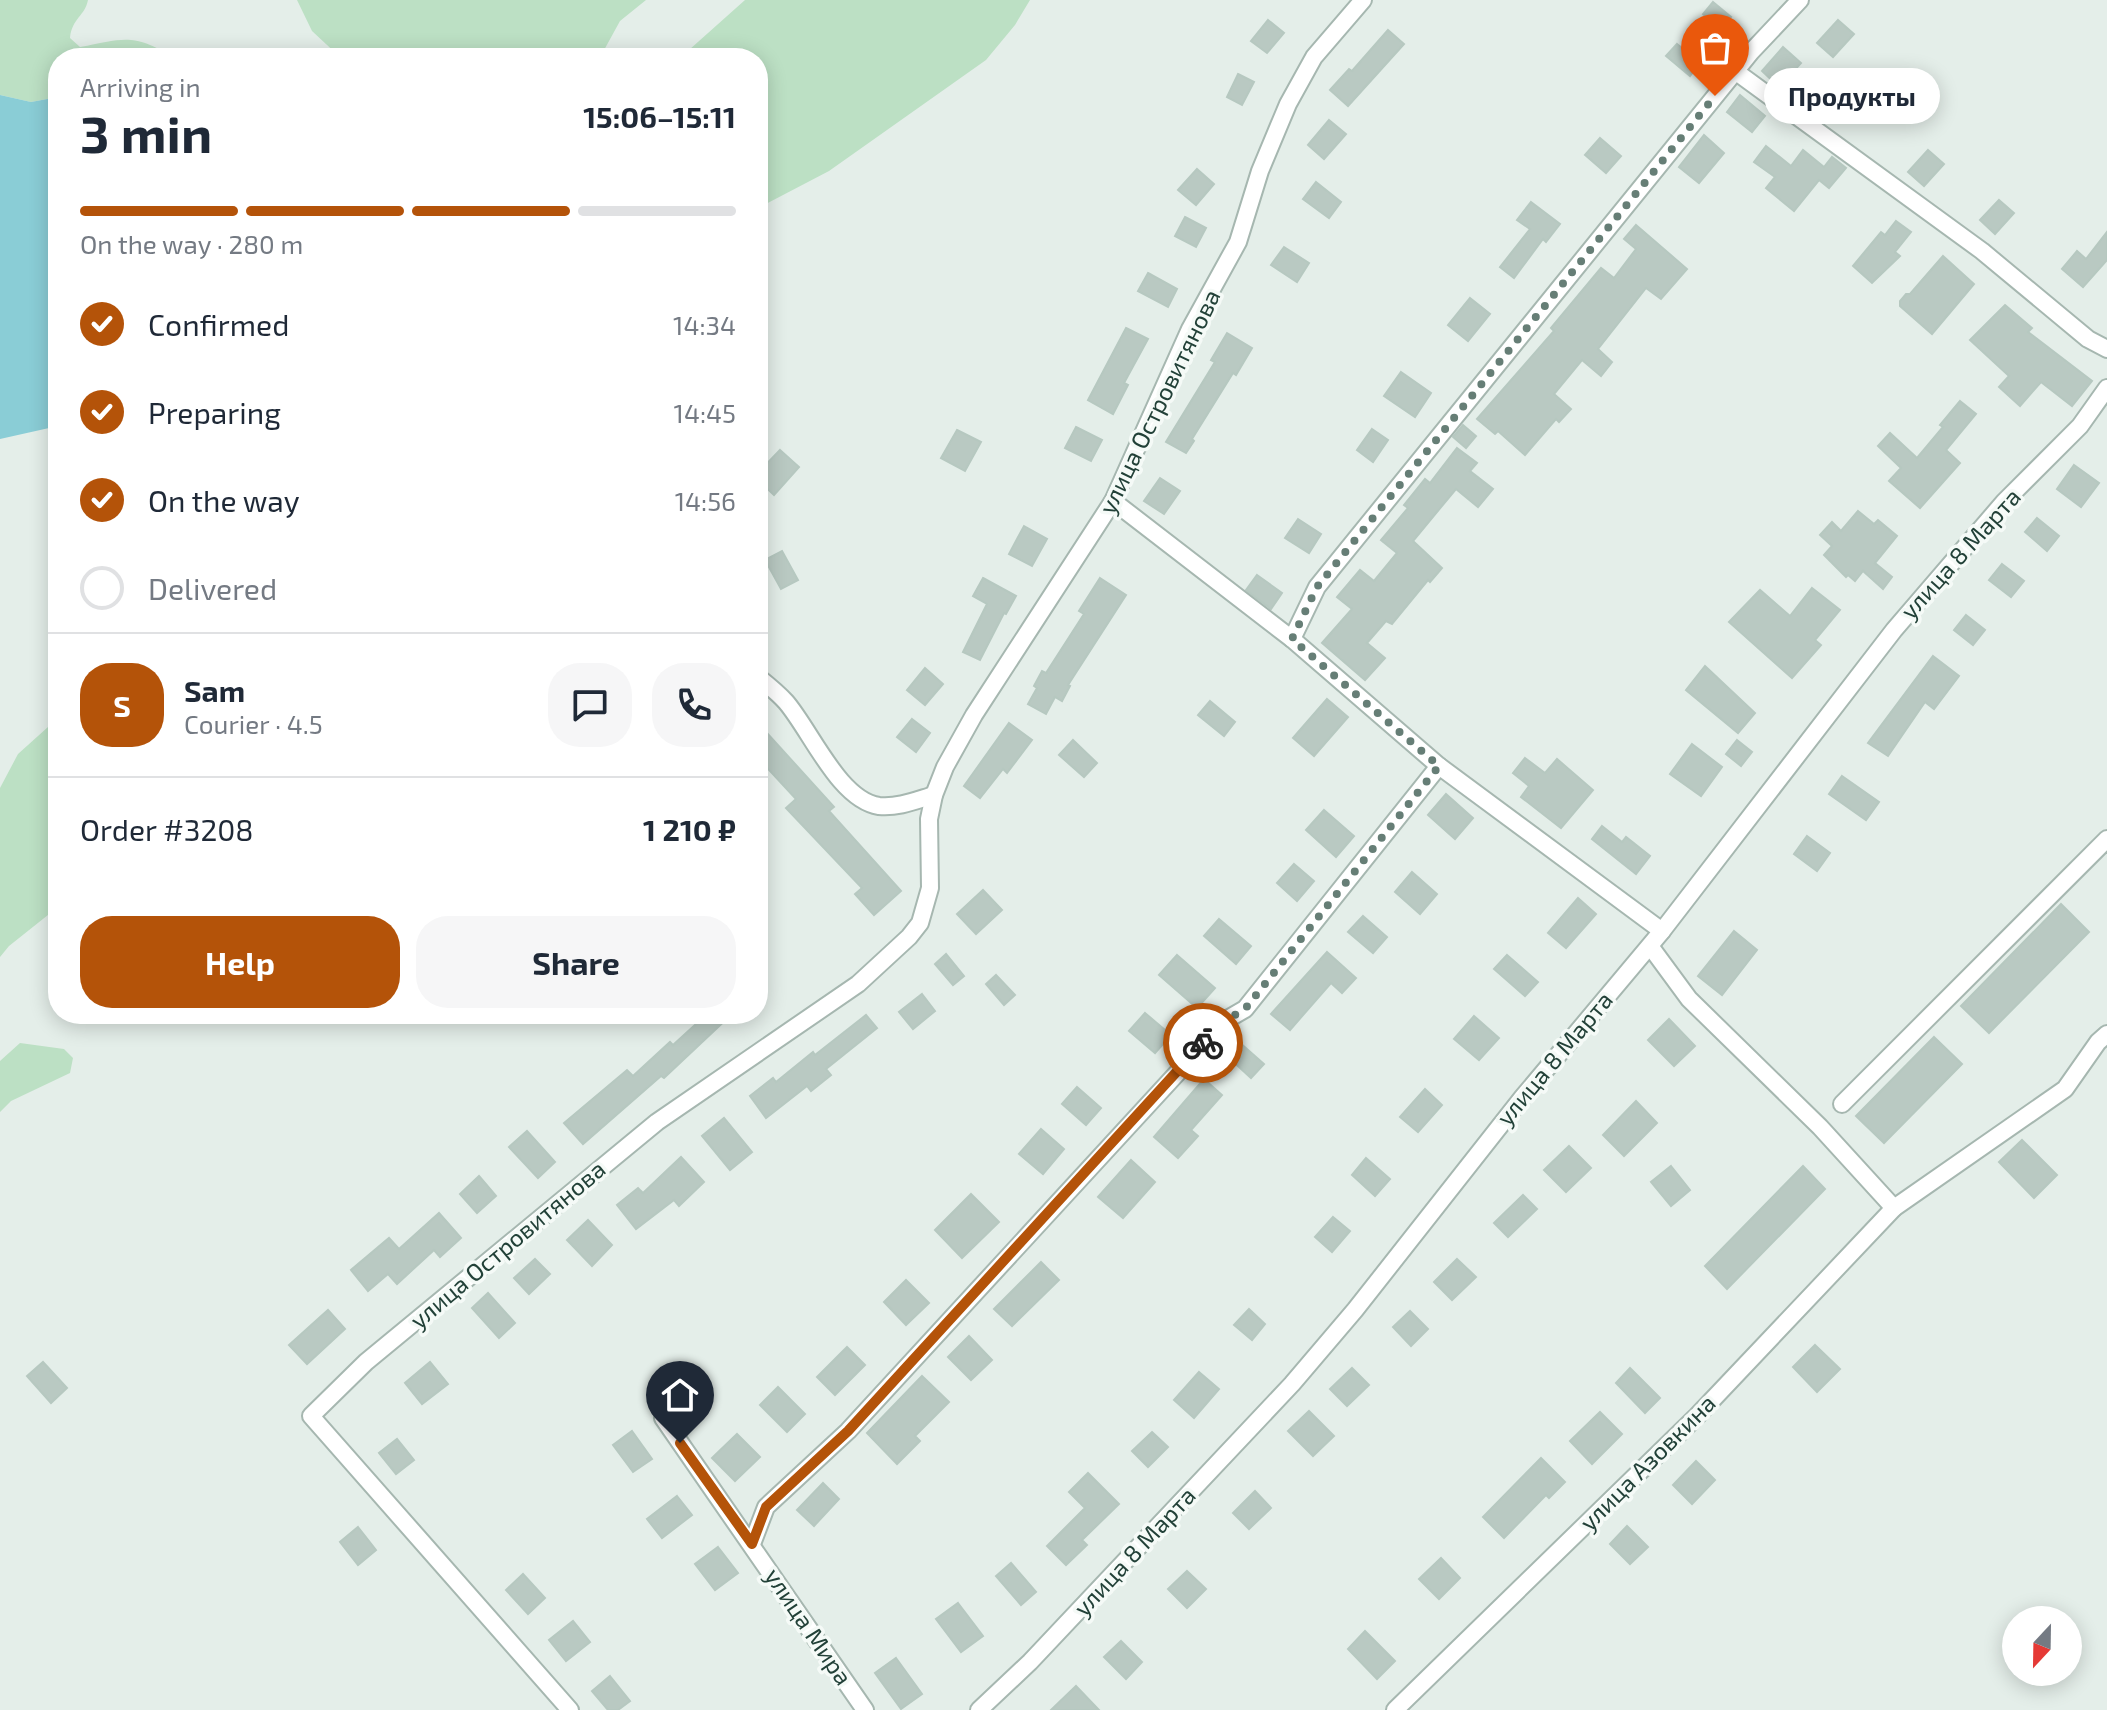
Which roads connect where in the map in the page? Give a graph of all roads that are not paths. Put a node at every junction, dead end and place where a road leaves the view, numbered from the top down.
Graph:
1 (1363, 0) edge
2 (1800, 0) edge
3 (1735, 71) junction
4 (2107, 349) edge
5 (2107, 388) edge
6 (1113, 501) junction
7 (1292, 639) junction
8 (768, 686) edge
9 (1439, 766) junction
10 (934, 795) junction
11 (2107, 839) edge
12 (1662, 931) junction
13 (1650, 946) junction
14 (2107, 1034) edge
15 (1842, 1104) dead end
16 (1894, 1208) junction
17 (663, 1418) dead end
18 (752, 1544) junction
19 (570, 1710) edge
20 (865, 1710) edge
21 (979, 1710) edge
22 (1395, 1710) edge

1 - 6 street, улица Островитянова
2 - 3 street
3 - 4 street
3 - 7 street
5 - 12 street, улица 8 Марта
6 - 7 street
6 - 10 street, улица Островитянова
7 - 9 street
8 - 10 street
9 - 12 street
9 - 18 street, улица Мира
10 - 19 street, улица Островитянова
11 - 15 street
12 - 13 street, улица 8 Марта
13 - 16 street
13 - 21 street, улица 8 Марта
14 - 16 street, улица Азовкина
16 - 22 street, улица Азовкина
17 - 18 street, улица Мира
18 - 20 street, улица Мира

